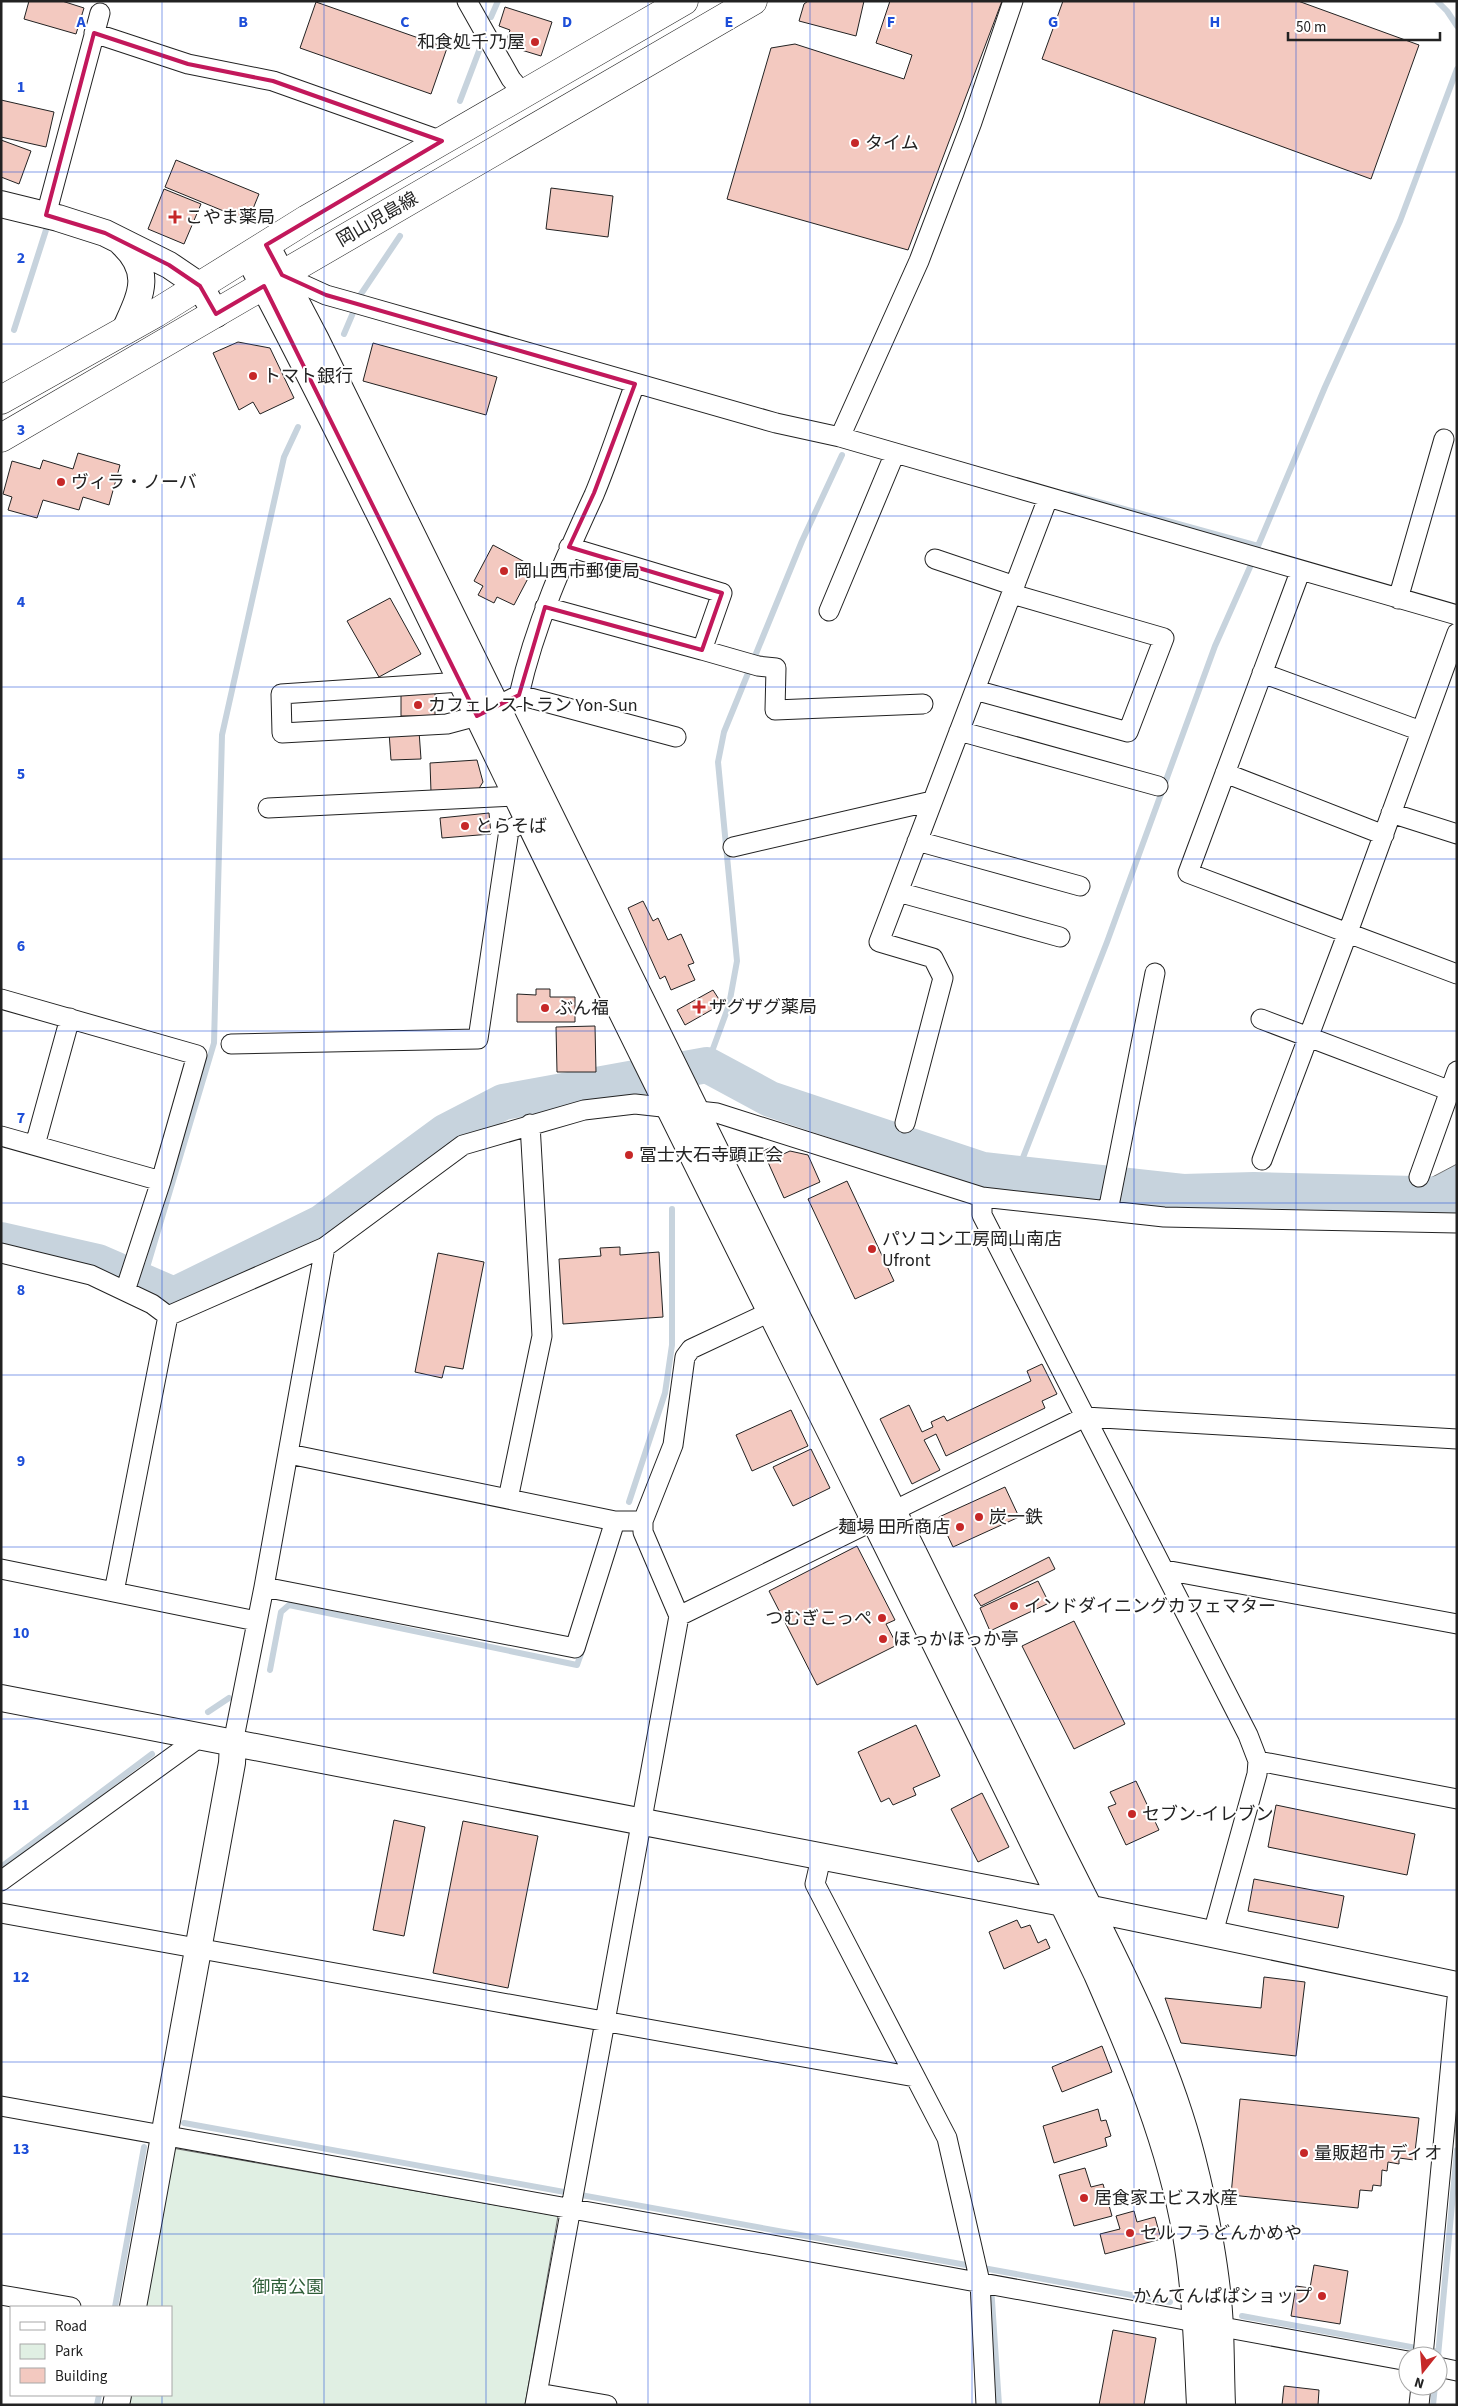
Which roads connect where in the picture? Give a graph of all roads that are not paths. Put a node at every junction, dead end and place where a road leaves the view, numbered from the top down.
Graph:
1 (467, 1) edge
2 (684, 1) edge
3 (753, 1) edge
4 (1013, 1) edge
5 (100, 13) dead end
6 (94, 33) junction
7 (523, 93) junction
8 (442, 142) junction
9 (1, 204) edge
10 (46, 215) junction
11 (117, 239) junction
12 (257, 250) junction
13 (273, 281) junction
14 (200, 286) junction
15 (216, 314) junction
16 (125, 330) junction
17 (635, 384) junction
18 (1, 400) edge
19 (840, 437) junction
20 (1, 438) edge
21 (1444, 439) dead end
22 (895, 453) junction
23 (1048, 498) junction
24 (569, 547) junction
25 (935, 559) dead end
26 (1300, 572) junction
27 (1013, 590) junction
28 (1398, 599) junction
29 (545, 607) junction
30 (830, 610) dead end
31 (1457, 616) edge
32 (1457, 633) edge
33 (702, 650) junction
34 (1262, 673) junction
35 (461, 682) junction
36 (975, 690) junction
37 (923, 704) dead end
38 (498, 705) junction
39 (1421, 730) junction
40 (959, 731) junction
41 (676, 737) dead end
42 (1225, 773) junction
43 (1158, 786) dead end
44 (516, 796) junction
45 (932, 801) junction
46 (268, 808) dead end
47 (1391, 814) junction
48 (538, 815) junction
49 (1384, 834) junction
50 (1457, 834) edge
51 (918, 841) junction
52 (733, 847) dead end
53 (1080, 886) dead end
54 (898, 892) junction
55 (1348, 932) junction
56 (1060, 937) dead end
57 (1155, 973) dead end
58 (1457, 974) edge
59 (1, 999) edge
60 (70, 1018) junction
61 (1261, 1019) dead end
62 (1309, 1036) junction
63 (231, 1044) dead end
64 (1457, 1071) edge
65 (670, 1083) junction
66 (1448, 1090) junction
67 (670, 1108) junction
68 (697, 1111) junction
69 (905, 1123) dead end
70 (530, 1124) junction
71 (1, 1136) edge
72 (35, 1146) junction
73 (1262, 1160) dead end
74 (1419, 1177) dead end
75 (161, 1181) junction
76 (982, 1197) junction
77 (1109, 1205) junction
78 (1457, 1223) edge
79 (325, 1247) junction
80 (1, 1253) edge
81 (128, 1282) junction
82 (772, 1311) junction
83 (168, 1316) junction
84 (1084, 1417) junction
85 (1457, 1440) edge
86 (289, 1454) junction
87 (508, 1499) junction
88 (883, 1515) junction
89 (615, 1521) junction
90 (643, 1522) junction
91 (1, 1569) edge
92 (1165, 1570) junction
93 (264, 1587) junction
94 (114, 1592) junction
95 (679, 1616) junction
96 (256, 1620) junction
97 (1457, 1624) edge
98 (1, 1698) edge
99 (200, 1737) junction
100 (233, 1743) junction
101 (1258, 1761) junction
102 (1457, 1799) edge
103 (641, 1822) junction
104 (820, 1858) junction
105 (1, 1881) edge
106 (1063, 1904) junction
107 (1089, 1909) junction
108 (1, 1914) edge
109 (1213, 1933) junction
110 (199, 1949) junction
111 (1457, 1985) edge
112 (1457, 1999) edge
113 (604, 2021) junction
114 (915, 2076) junction
115 (1, 2106) edge
116 (166, 2134) junction
117 (572, 2198) junction
118 (983, 2277) junction
119 (1, 2295) edge
120 (65, 2306) edge
121 (133, 2306) edge
122 (1208, 2326) junction
123 (1425, 2346) edge
124 (1398, 2359) edge
125 (536, 2399) edge
126 (607, 2405) edge
127 (986, 2405) edge
128 (1200, 2405) edge
129 (1222, 2405) edge

1 - 7 street
2 - 7 main road, 岡山児島線
3 - 13 main road, 岡山児島線
4 - 19 street
5 - 6 street
6 - 8 street
6 - 10 street
7 - 8 main road, 岡山児島線
8 - 12 main road, 岡山児島線
9 - 10 street
10 - 11 street
11 - 14 street
11 - 16 street
12 - 13 street
12 - 14 main road, 岡山児島線
13 - 15 main road, 岡山児島線
13 - 17 street
13 - 35 street
13 - 38 street
14 - 15 street
14 - 16 main road, 岡山児島線
15 - 20 main road, 岡山児島線
16 - 18 main road, 岡山児島線
17 - 19 street
17 - 24 street
19 - 22 street
21 - 28 street
22 - 23 street
22 - 30 street
23 - 26 street
23 - 27 street
24 - 29 street
24 - 33 street
25 - 27 street
26 - 28 street
26 - 34 street
27 - 36 street
27 - 36 street
28 - 31 street
29 - 33 street
29 - 38 street
32 - 39 street
33 - 37 street
34 - 39 street
34 - 42 street
35 - 38 street
35 - 38 street
36 - 40 street
38 - 41 street
38 - 44 street
38 - 48 street
39 - 47 street
40 - 43 street
40 - 45 street
42 - 49 street
42 - 55 street
44 - 46 street
44 - 48 street
45 - 51 street
45 - 52 street
47 - 49 street
47 - 50 street
48 - 63 street
48 - 65 street
49 - 55 street
51 - 53 street
51 - 54 street
54 - 56 street
54 - 69 street
55 - 58 street
55 - 62 street
57 - 77 street
59 - 60 street
60 - 72 street
60 - 75 street
61 - 62 street
62 - 66 street
62 - 73 street
64 - 66 street
65 - 67 street
65 - 68 street
66 - 74 street
67 - 68 street
67 - 70 street
67 - 82 street
68 - 76 street
68 - 88 street
70 - 79 street
70 - 87 street
71 - 72 street
72 - 75 street
75 - 81 street
76 - 77 street
76 - 84 street
77 - 78 street
79 - 83 street
79 - 86 street
80 - 81 street
81 - 83 street
82 - 88 street
82 - 90 street
83 - 94 street
84 - 85 street
84 - 88 street
84 - 92 street
86 - 87 street
86 - 93 street
87 - 89 street
88 - 95 street
88 - 106 street
88 - 107 street
89 - 90 street
89 - 93 street
90 - 95 street
91 - 94 street
92 - 97 street
92 - 101 street
93 - 96 street
94 - 96 street
95 - 103 street
96 - 100 street
98 - 99 street
99 - 100 street
99 - 105 street
100 - 103 street
100 - 110 street
101 - 102 street
101 - 109 street
103 - 104 street
103 - 113 street
104 - 106 street
104 - 114 street
106 - 107 street
106 - 122 street
107 - 109 street
107 - 122 street
108 - 110 street
109 - 111 street
110 - 113 street
110 - 116 street
112 - 123 street
113 - 114 street
113 - 117 street
114 - 118 street
115 - 116 street
116 - 117 street
116 - 121 street
117 - 118 street
117 - 125 street
118 - 122 street
118 - 127 street
119 - 120 street
122 - 124 street
122 - 128 street
122 - 129 street
125 - 126 street

